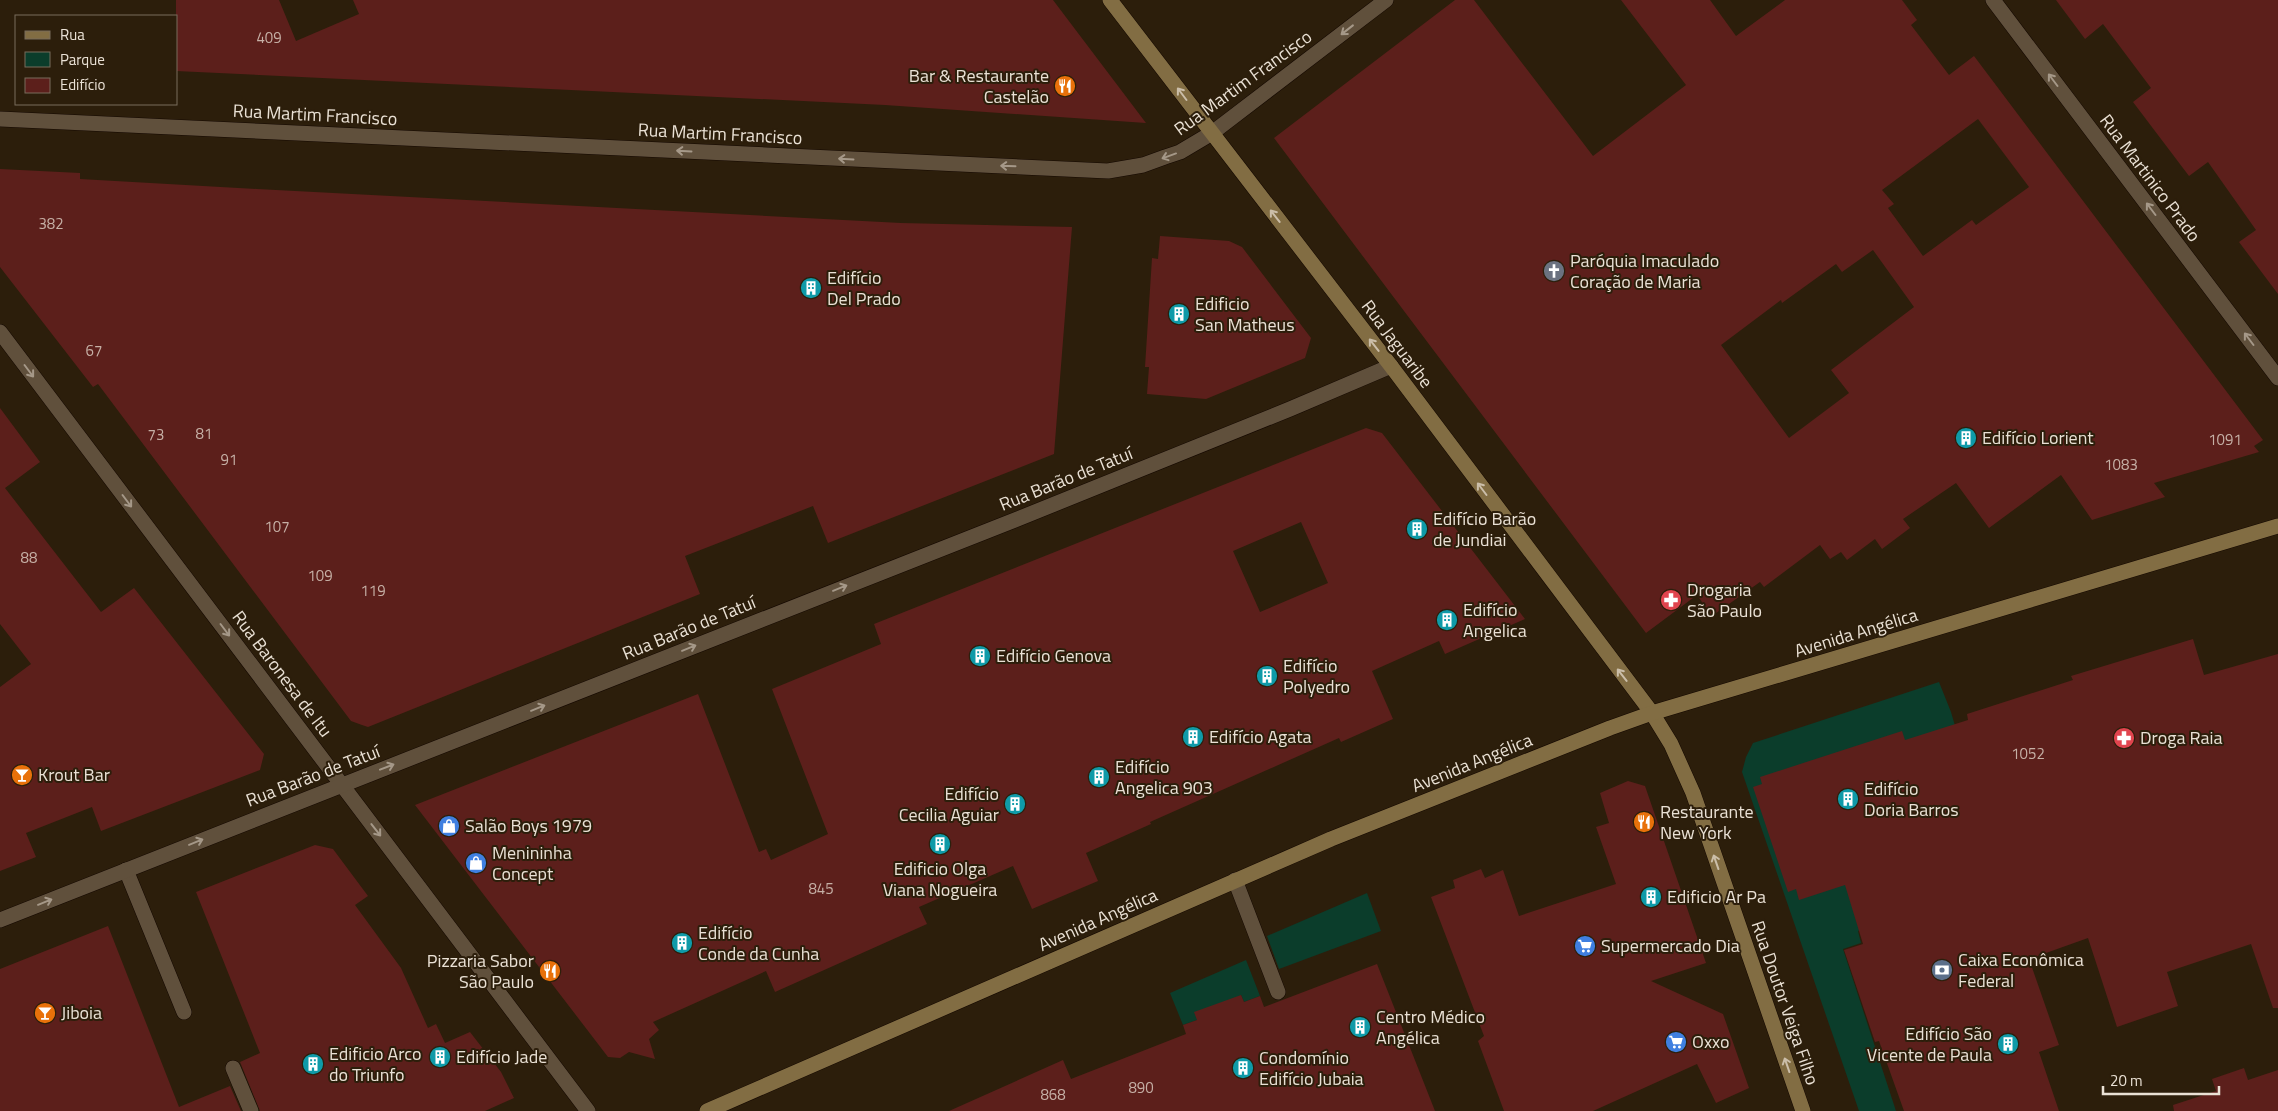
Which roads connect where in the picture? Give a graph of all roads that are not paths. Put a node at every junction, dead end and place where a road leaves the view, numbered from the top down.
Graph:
1 (1110, 0) edge
2 (1386, 0) edge
3 (1993, 0) edge
4 (0, 119) edge
5 (1212, 133) junction
6 (0, 332) edge
7 (1391, 366) junction
8 (2278, 378) edge
9 (2278, 526) edge
10 (1652, 713) junction
11 (341, 784) junction
12 (126, 870) junction
13 (1235, 880) junction
14 (0, 920) edge
15 (1278, 992) dead end
16 (184, 1012) dead end
17 (233, 1068) dead end
18 (251, 1111) edge
19 (588, 1111) edge
20 (707, 1111) edge
21 (1803, 1111) edge

5 -> 1 main road, Rua Jaguaribe
2 -> 5 street, Rua Martim Francisco
8 -> 3 street, Rua Martinico Prado
5 -> 4 street, Rua Martim Francisco
7 -> 5 main road, Rua Jaguaribe
6 -> 11 street, Rua Baronesa de Itu
10 -> 7 main road, Rua Jaguaribe
11 -> 7 street, Rua Barão de Tatuí
9 - 10 main road, Avenida Angélica
10 - 13 main road, Avenida Angélica
21 -> 10 main road, Rua Doutor Veiga Filho
12 -> 11 street, Rua Barão de Tatuí
11 -> 19 street, Rua Baronesa de Itu
14 -> 12 street, Rua Barão de Tatuí
12 - 16 street
13 - 15 street
13 - 20 main road, Avenida Angélica
17 - 18 street

